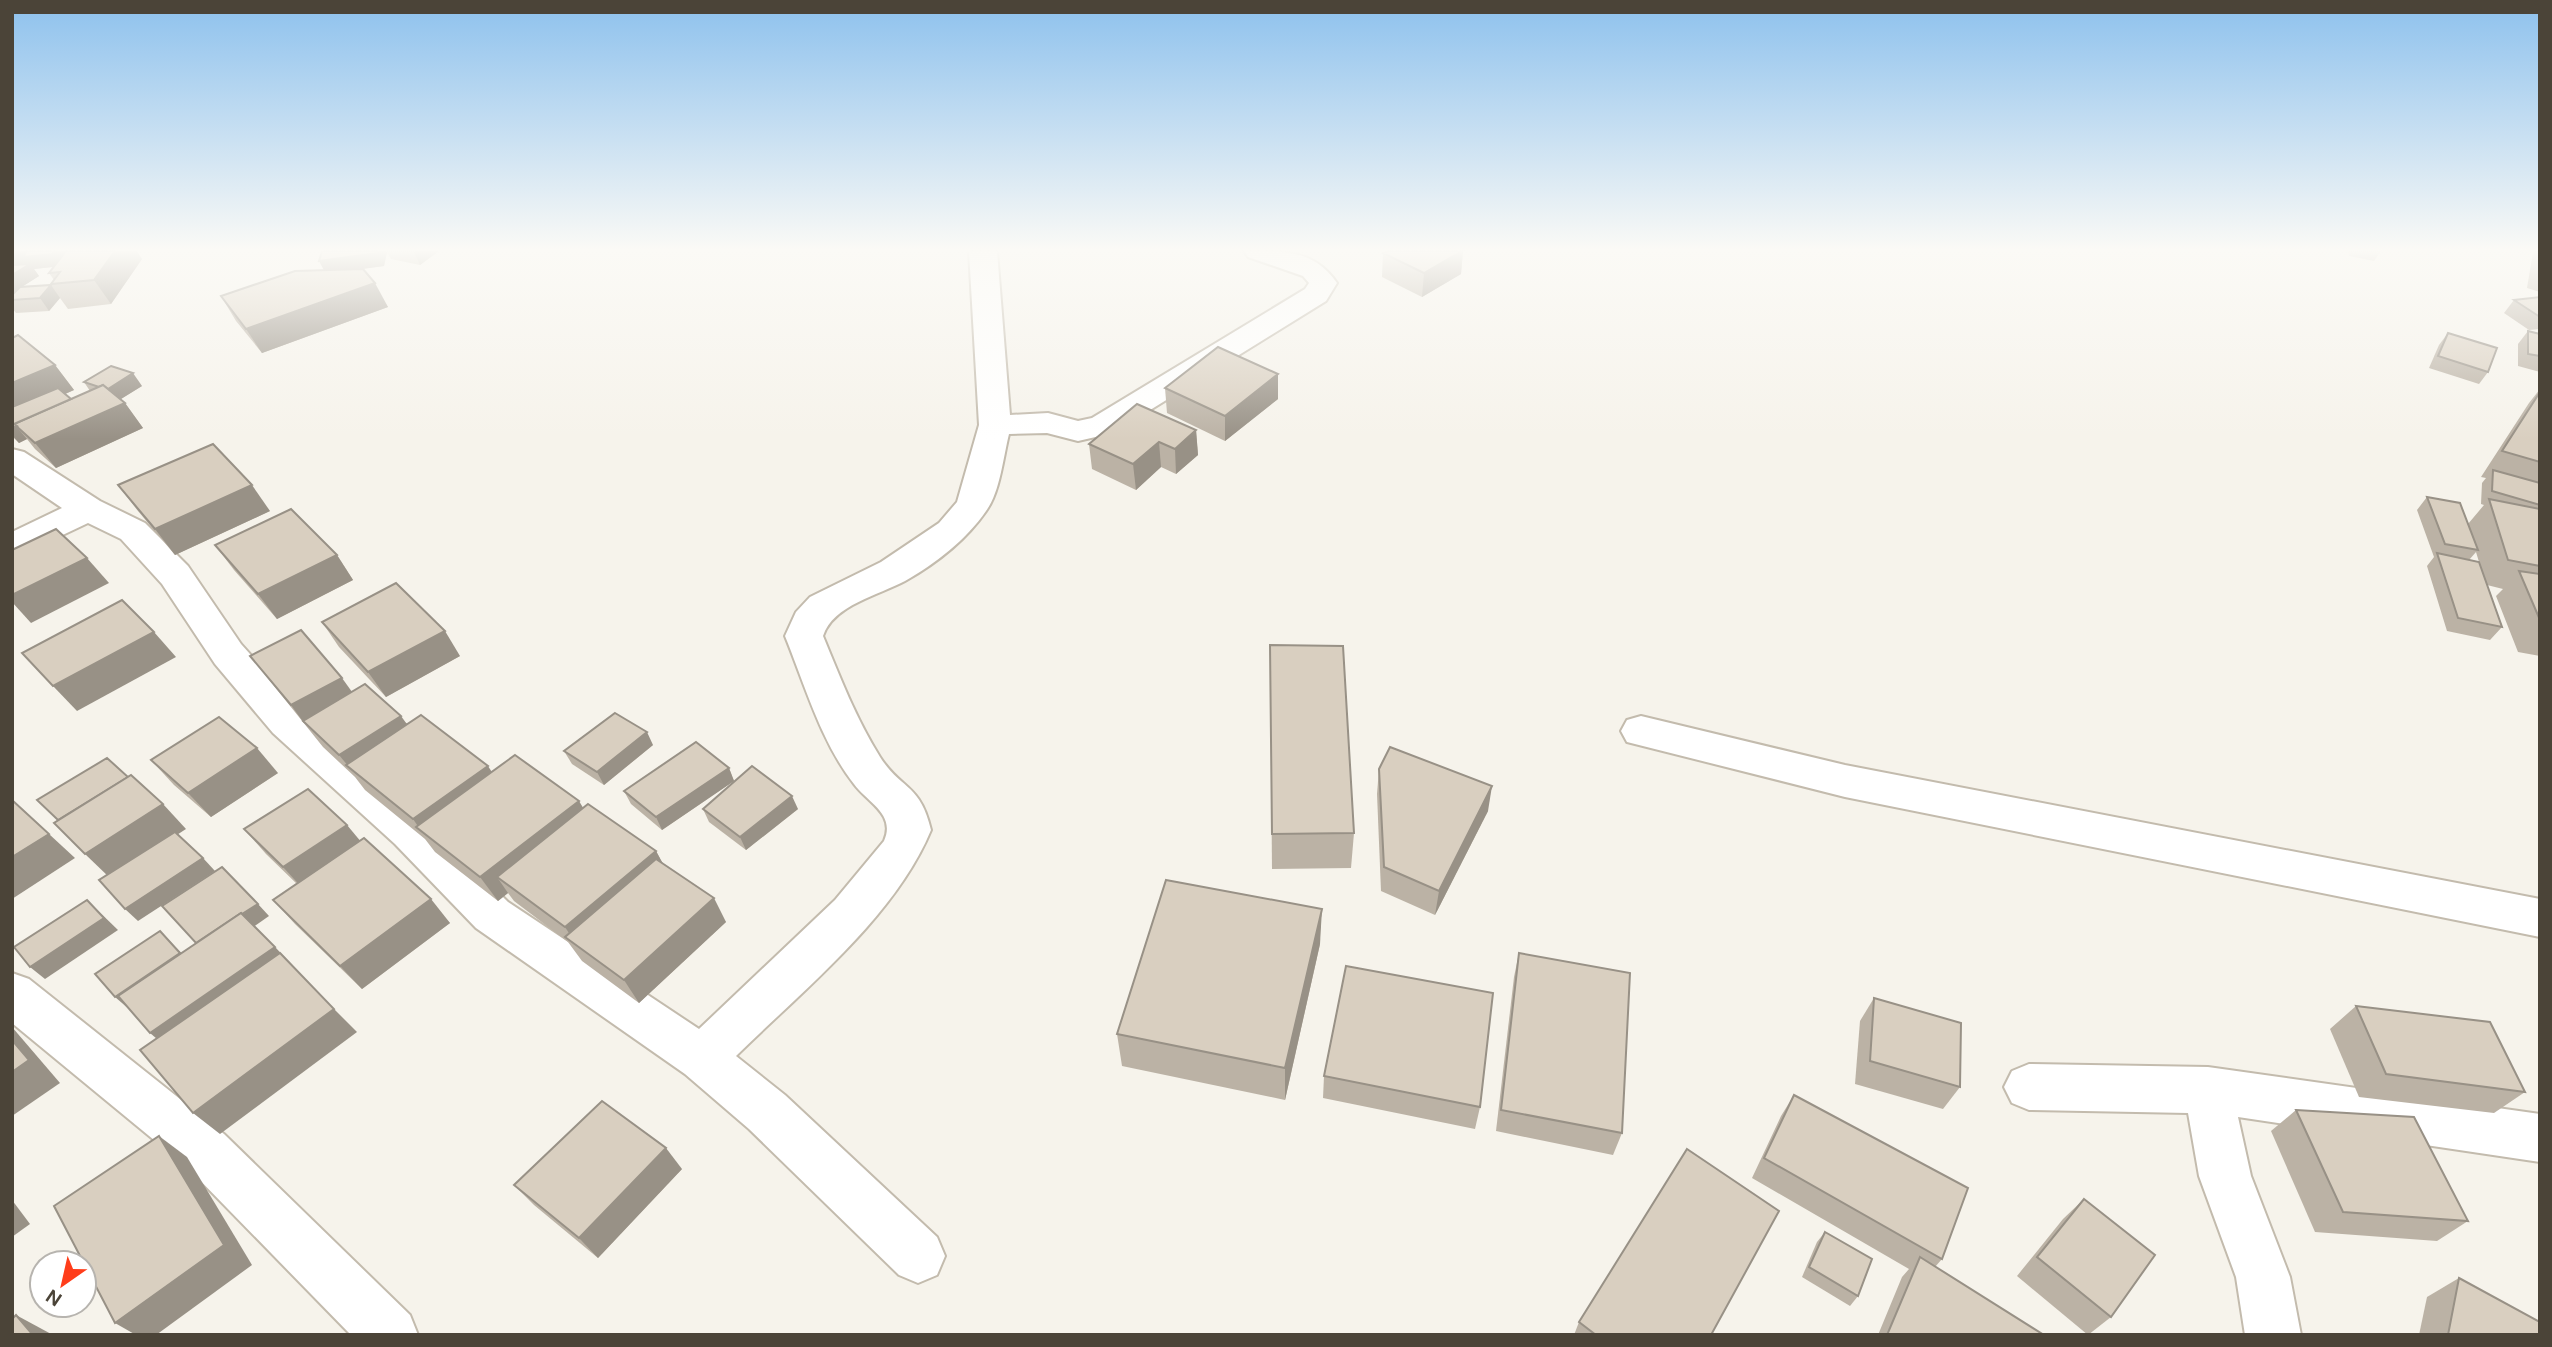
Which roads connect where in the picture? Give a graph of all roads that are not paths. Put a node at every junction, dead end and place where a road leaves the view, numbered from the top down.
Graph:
1 (987, 314) edge
2 (1286, 314) edge
3 (995, 425) junction
4 (12, 459) edge
5 (88, 509) junction
6 (12, 547) edge
7 (1641, 731) dead end
8 (2540, 918) edge
9 (12, 994) edge
10 (702, 1058) junction
11 (2029, 1087) dead end
12 (2208, 1090) junction
13 (2540, 1138) edge
14 (918, 1256) dead end
15 (390, 1335) edge
16 (2273, 1335) edge

1 - 3 street
2 - 3 street
3 - 10 street
4 - 5 street
5 - 6 street
5 - 10 street
7 - 8 street
9 - 15 street
10 - 14 street
11 - 12 street
12 - 13 street
12 - 16 street

